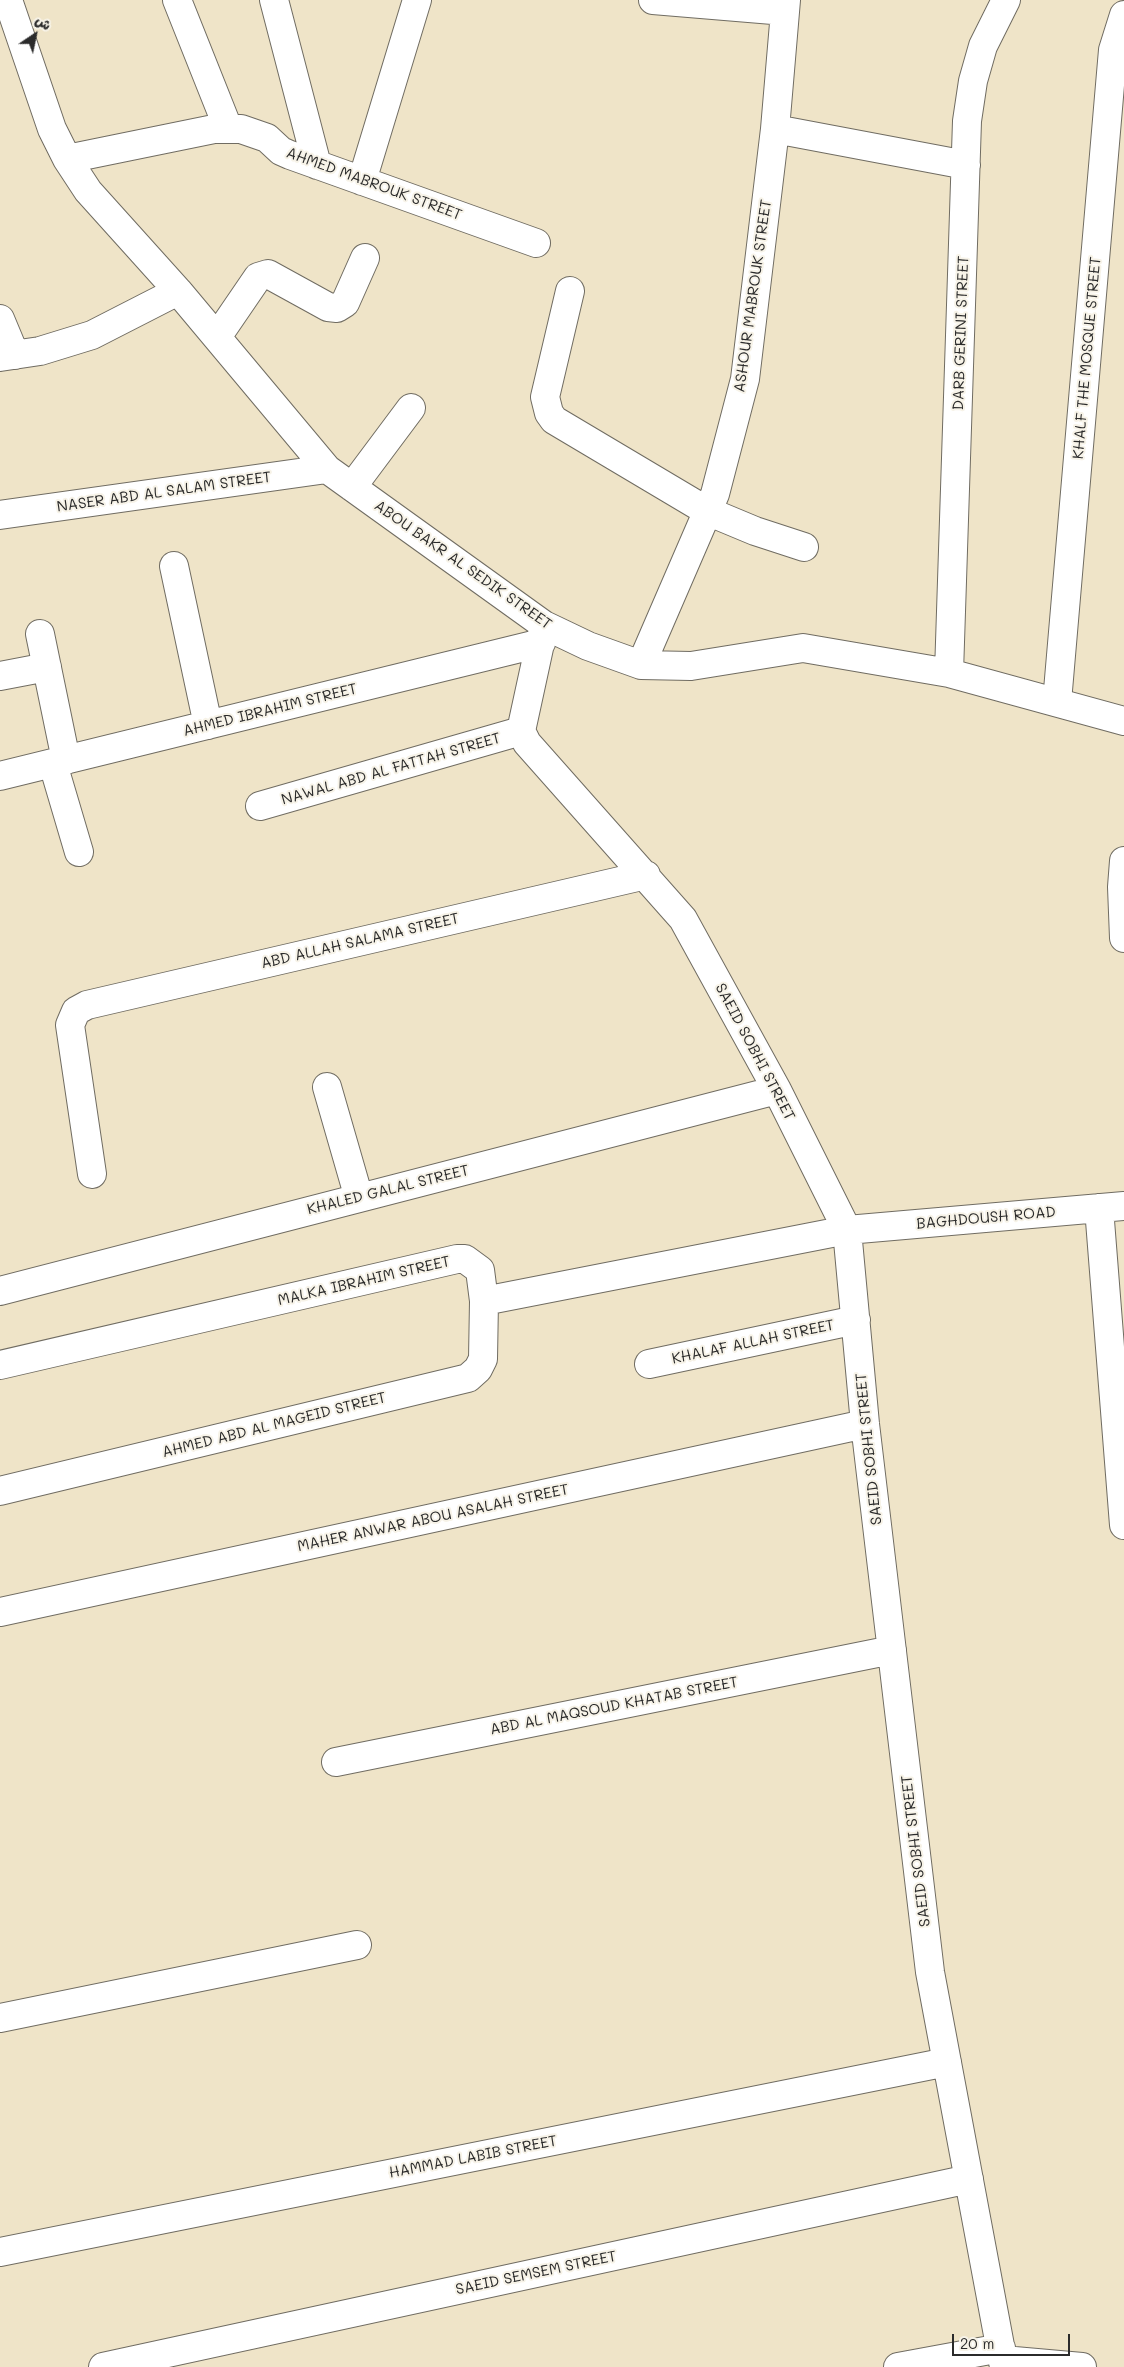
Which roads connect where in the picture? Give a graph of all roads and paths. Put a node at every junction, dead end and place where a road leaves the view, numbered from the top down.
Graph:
1 (8, 0) edge
2 (177, 0) edge
3 (274, 0) edge
4 (417, 0) edge
5 (653, 0) edge
6 (1006, 0) edge
7 (785, 6) edge
8 (1124, 15) edge
9 (12, 41) edge
10 (228, 128) junction
11 (775, 129) junction
12 (67, 159) junction
13 (317, 165) junction
14 (966, 165) junction
15 (362, 181) junction
16 (536, 243) dead end
17 (365, 258) dead end
18 (178, 290) junction
19 (570, 291) dead end
20 (0, 319) edge
21 (217, 338) junction
22 (8, 356) edge
23 (411, 408) dead end
24 (327, 469) junction
25 (352, 487) junction
26 (708, 511) junction
27 (0, 515) edge
28 (804, 547) dead end
29 (174, 566) dead end
30 (40, 634) dead end
31 (543, 634) junction
32 (641, 665) junction
33 (47, 667) junction
34 (949, 673) junction
35 (0, 676) edge
36 (1057, 702) junction
37 (1124, 721) edge
38 (208, 725) junction
39 (521, 731) junction
40 (59, 762) junction
41 (0, 776) edge
42 (260, 806) dead end
43 (79, 852) dead end
44 (1124, 861) edge
45 (646, 875) junction
46 (1124, 938) edge
47 (327, 1087) dead end
48 (777, 1090) junction
49 (92, 1174) dead end
50 (359, 1198) junction
51 (1112, 1207) edge
52 (847, 1230) junction
53 (0, 1291) edge
54 (484, 1301) junction
55 (856, 1320) junction
56 (649, 1364) dead end
57 (0, 1365) edge
58 (866, 1424) junction
59 (1120, 1433) edge
60 (0, 1491) edge
61 (1124, 1525) edge
62 (0, 1612) edge
63 (892, 1650) junction
64 (336, 1762) dead end
65 (357, 1945) dead end
66 (0, 2018) edge
67 (947, 2062) junction
68 (969, 2179) junction
69 (0, 2252) edge
70 (1003, 2358) edge
71 (103, 2367) edge
72 (898, 2367) edge
73 (1082, 2367) edge

1 - 9 street, ABOU BAKR AL SEDIK STREET
2 - 10 street
3 - 13 street
4 - 15 street
5 - 7 street
6 - 14 street, DARB GERINI STREET
7 - 11 street, ASHOUR MABROUK STREET
8 - 36 street, KHALF THE MOSQUE STREET
9 - 12 street, ABOU BAKR AL SEDIK STREET
10 - 12 street, AHMED MABROUK STREET
10 - 13 street, AHMED MABROUK STREET
11 - 14 street
11 - 26 street, ASHOUR MABROUK STREET
12 - 18 street, ABOU BAKR AL SEDIK STREET
13 - 15 street, AHMED MABROUK STREET
14 - 34 street, DARB GERINI STREET
15 - 16 street, AHMED MABROUK STREET
17 - 21 street
18 - 21 street, ABOU BAKR AL SEDIK STREET
18 - 22 street
19 - 26 street
20 - 22 street
21 - 24 street, ABOU BAKR AL SEDIK STREET
23 - 25 street
24 - 25 street, ABOU BAKR AL SEDIK STREET
24 - 27 street, NASER ABD AL SALAM STREET
25 - 31 street, ABOU BAKR AL SEDIK STREET
26 - 28 street
26 - 32 street, ASHOUR MABROUK STREET
29 - 38 street
30 - 33 street
31 - 32 street, ABOU BAKR AL SEDIK STREET
31 - 38 street, AHMED IBRAHIM STREET
31 - 39 street
32 - 34 street, ABOU BAKR AL SEDIK STREET
33 - 35 street
33 - 40 street
34 - 36 street, ABOU BAKR AL SEDIK STREET
36 - 37 street, ABOU BAKR AL SEDIK STREET
38 - 40 street, AHMED IBRAHIM STREET
39 - 42 street, NAWAL ABD AL FATTAH STREET
39 - 45 street, SAEID SOBHI STREET
40 - 41 street, AHMED IBRAHIM STREET
40 - 43 street
44 - 46 street
45 - 48 street, SAEID SOBHI STREET
45 - 49 street, ABD ALLAH SALAMA STREET
47 - 50 street
48 - 50 street, KHALED GALAL STREET
48 - 52 street, SAEID SOBHI STREET
50 - 53 street, KHALED GALAL STREET
51 - 52 street, BAGHDOUSH ROAD
51 - 59 street
52 - 54 street
52 - 55 street, SAEID SOBHI STREET
54 - 57 street, MALKA IBRAHIM STREET
54 - 60 street, AHMED ABD AL MAGEID STREET
55 - 56 street, KHALAF ALLAH STREET
55 - 58 street, SAEID SOBHI STREET
58 - 62 street, MAHER ANWAR ABOU ASALAH STREET
58 - 63 street, SAEID SOBHI STREET
59 - 61 street
63 - 64 street, ABD AL MAQSOUD KHATAB STREET
63 - 67 street, SAEID SOBHI STREET
65 - 66 street
67 - 68 street, SAEID SOBHI STREET
67 - 69 street, HAMMAD LABIB STREET
68 - 70 street, SAEID SOBHI STREET
68 - 71 street, SAEID SEMSEM STREET
70 - 72 street
70 - 73 street

